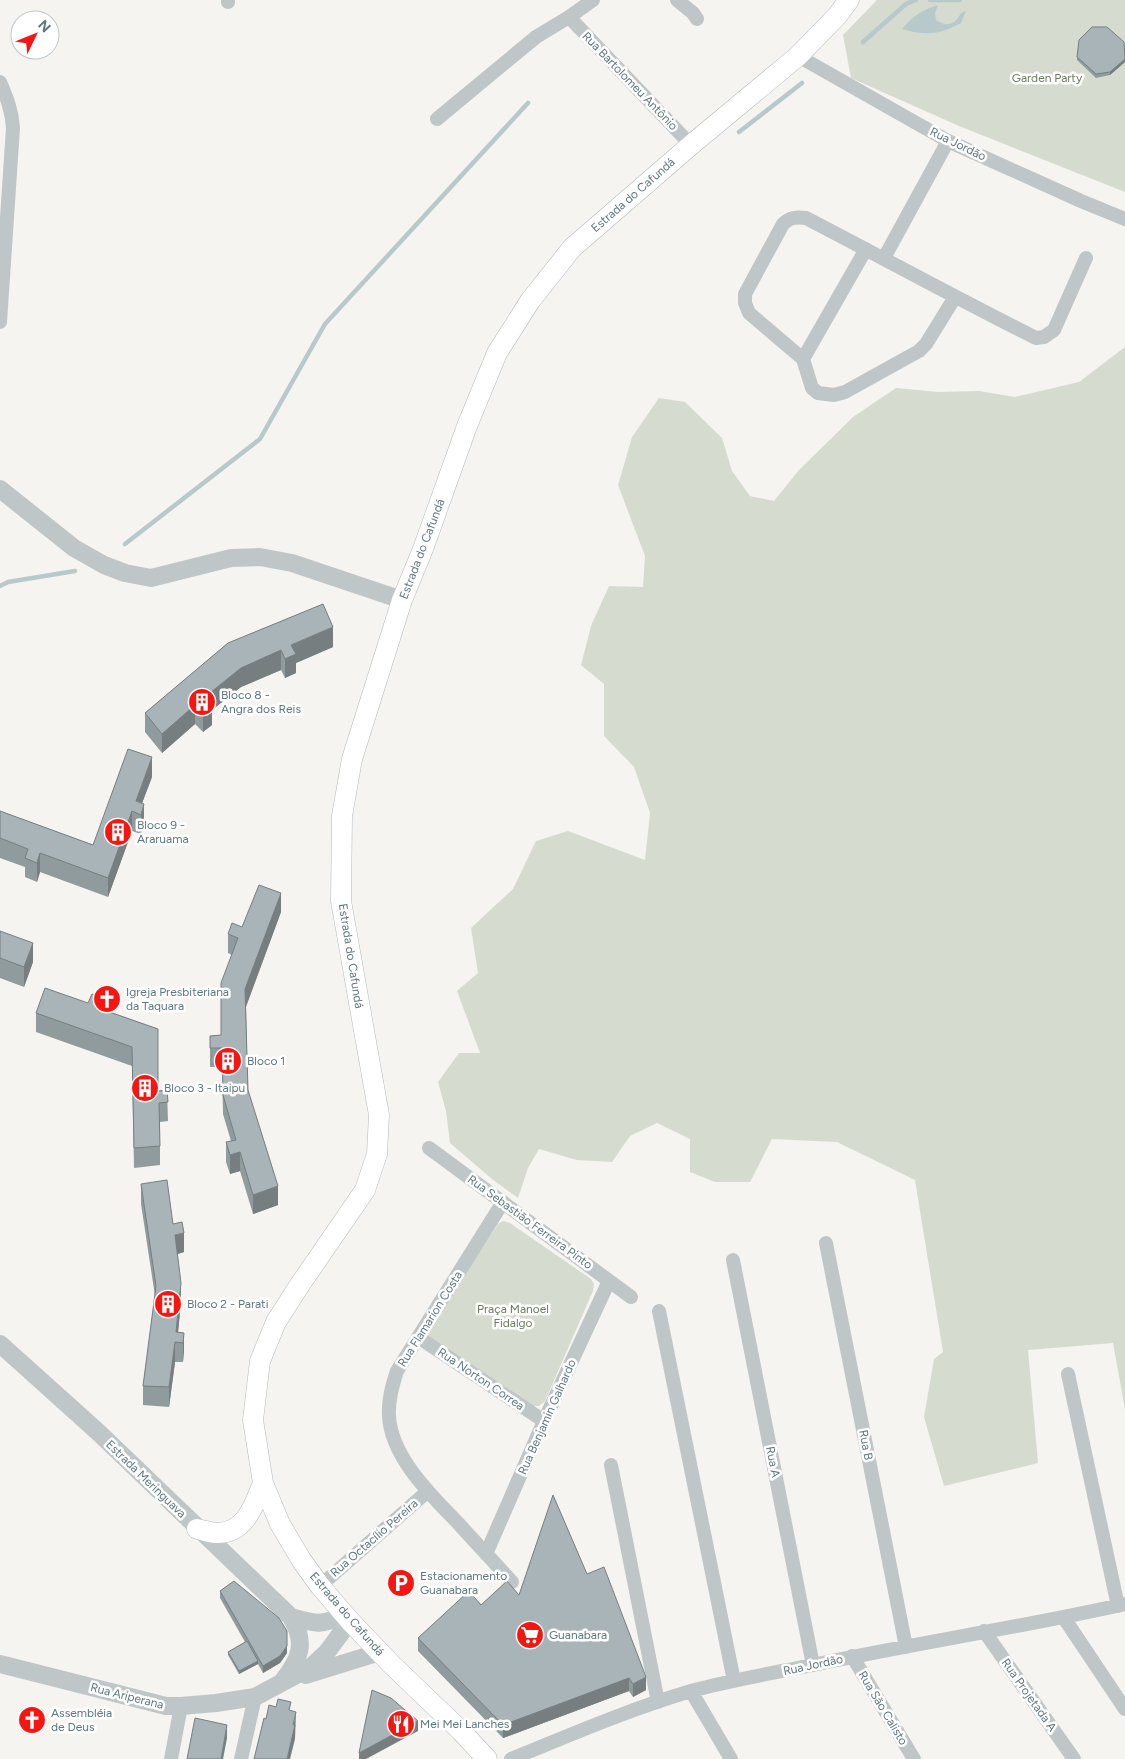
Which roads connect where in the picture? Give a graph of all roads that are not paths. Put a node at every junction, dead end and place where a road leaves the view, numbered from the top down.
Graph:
1 (593, 0) edge
2 (677, 0) edge
3 (849, 0) edge
4 (569, 17) junction
5 (697, 19) dead end
6 (798, 56) junction
7 (0, 82) edge
8 (437, 119) dead end
9 (948, 141) junction
10 (691, 145) junction
11 (1125, 218) edge
12 (866, 249) junction
13 (884, 258) junction
14 (1086, 258) dead end
15 (954, 297) junction
16 (0, 322) edge
17 (803, 359) junction
18 (0, 489) edge
19 (402, 600) junction
20 (429, 1148) dead end
21 (503, 1202) junction
22 (826, 1244) dead end
23 (733, 1260) dead end
24 (609, 1281) junction
25 (631, 1297) dead end
26 (659, 1311) dead end
27 (418, 1337) junction
28 (0, 1344) edge
29 (1068, 1374) dead end
30 (544, 1421) junction
31 (612, 1465) dead end
32 (263, 1483) junction
33 (428, 1491) junction
34 (197, 1529) junction
35 (486, 1554) junction
36 (512, 1582) dead end
37 (320, 1586) junction
38 (1121, 1605) edge
39 (291, 1617) junction
40 (348, 1618) junction
41 (1064, 1618) junction
42 (984, 1631) junction
43 (906, 1647) junction
44 (380, 1652) junction
45 (852, 1656) junction
46 (0, 1664) edge
47 (813, 1665) junction
48 (734, 1681) junction
49 (282, 1682) junction
50 (691, 1691) junction
51 (255, 1697) junction
52 (658, 1702) junction
53 (182, 1706) junction
54 (1125, 1709) edge
55 (171, 1759) edge
56 (241, 1759) edge
57 (487, 1759) edge
58 (511, 1759) edge
59 (731, 1759) edge
60 (914, 1759) edge
61 (1074, 1759) edge

1 - 4 street
2 - 5 street
3 - 6 main road, Estrada do Cafundá
4 - 8 street
4 - 10 street, Rua Bartolomeu Antônio
6 - 9 street, Rua Jordão
6 - 10 main road, Estrada do Cafundá
7 - 16 street
9 - 11 street, Rua Jordão
9 - 13 street
10 - 19 main road, Estrada do Cafundá
12 - 13 street
12 - 17 street
12 - 17 street
13 - 15 street
14 - 15 street
15 - 17 street
18 - 19 street
19 - 32 main road, Estrada do Cafundá
20 - 21 street, Rua Sebastião Ferreira Pinto
21 - 24 street, Rua Sebastião Ferreira Pinto
21 - 27 street, Rua Flamarion Costa
22 - 43 street, Rua B
23 - 47 street, Rua A
24 - 25 street, Rua Sebastião Ferreira Pinto
24 - 30 street, Rua Benjamin Galhardo
26 - 48 street
27 - 30 street, Rua Norton Correa
27 - 33 street, Rua Flamarion Costa
28 - 34 street, Estrada Meringuava
29 - 38 street
30 - 35 street, Rua Benjamin Galhardo
31 - 52 street
32 - 34 main road
32 - 37 main road, Estrada do Cafundá
33 - 35 street, Rua Flamarion Costa
33 - 37 street, Rua Octacílio Pereira
34 - 39 street, Estrada Meringuava
35 - 36 street, Rua Flamarion Costa
37 - 40 main road, Estrada do Cafundá
38 - 41 street, Rua Jordão
39 - 40 street, Estrada Meringuava
39 - 49 street, Estrada Meringuava
40 - 44 main road, Estrada do Cafundá
40 - 49 street, Rua Ariperana
41 - 42 street, Rua Jordão
41 - 54 street
42 - 43 street, Rua Jordão
42 - 61 street, Rua Projetada A
43 - 45 street, Rua Jordão
44 - 49 street, Rua Ariperana
44 - 57 main road, Estrada do Cafundá
45 - 47 street, Rua Jordão
45 - 60 street, Rua São Calisto
46 - 53 street, Rua Ariperana
47 - 48 street, Rua Jordão
48 - 50 street, Rua Jordão
49 - 51 street, Rua Ariperana
50 - 52 street, Rua Jordão
50 - 59 street
51 - 53 street, Rua Ariperana
51 - 56 street
52 - 58 street, Rua Jordão
53 - 55 street

